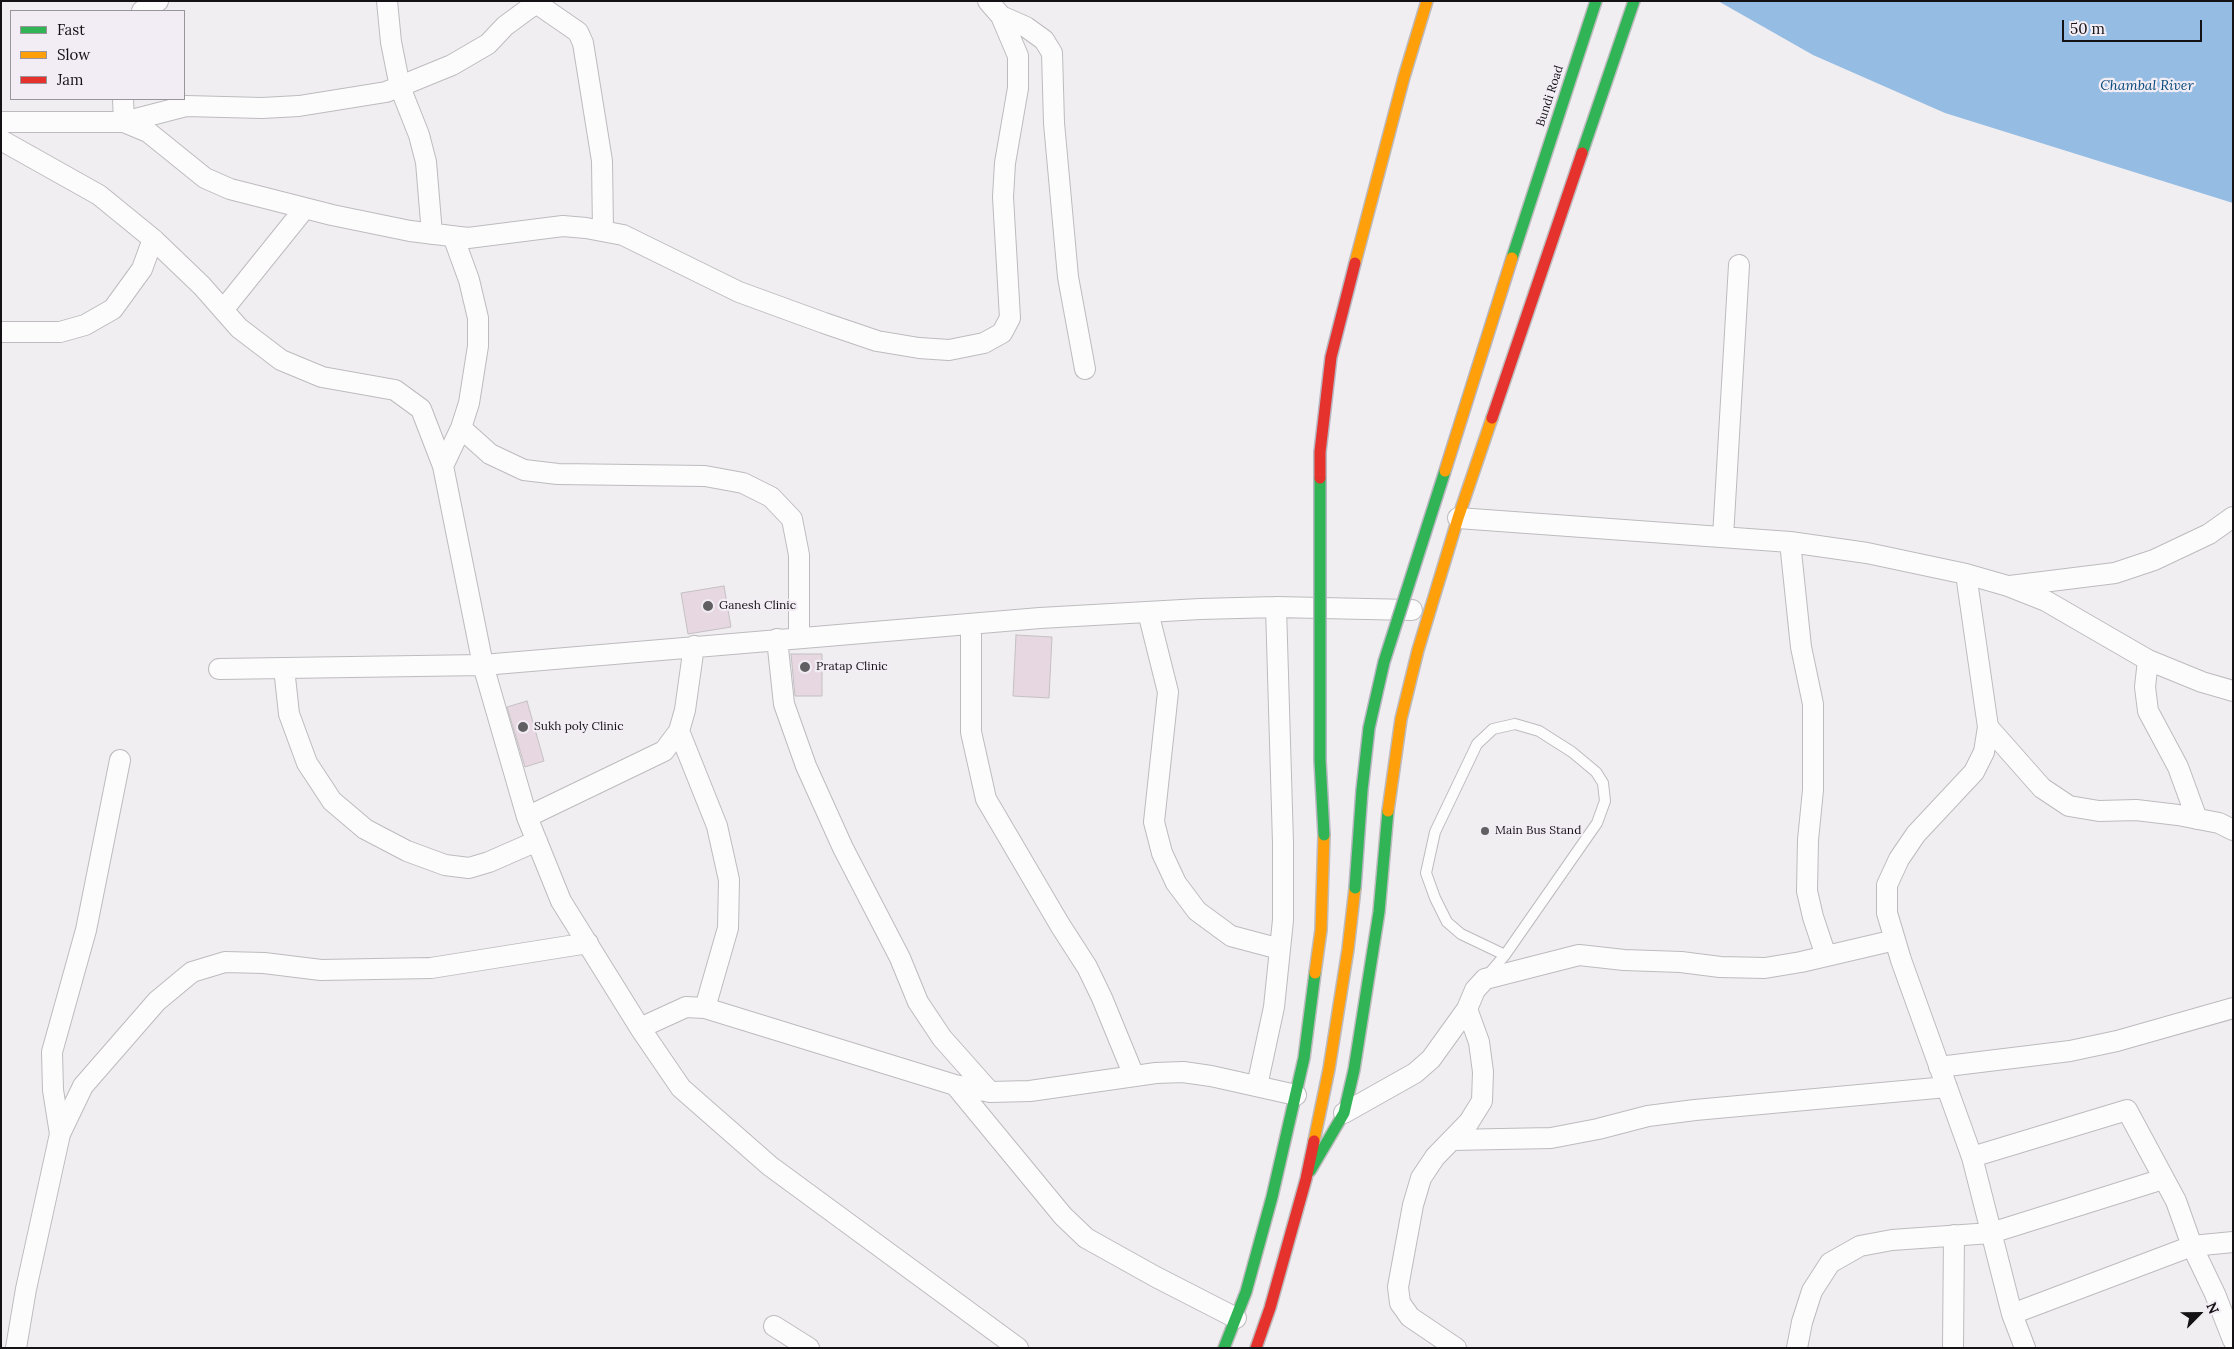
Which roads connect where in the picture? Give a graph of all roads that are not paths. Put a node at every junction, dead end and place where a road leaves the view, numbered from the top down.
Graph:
1 (158, 1) edge
2 (387, 1) edge
3 (510, 1) edge
4 (1427, 1) edge
5 (1596, 1) edge
6 (1634, 1) edge
7 (537, 2) edge
8 (995, 9) edge
9 (144, 10) edge
10 (504, 26) junction
11 (400, 87) junction
12 (123, 100) edge
13 (1, 122) edge
14 (124, 122) junction
15 (1, 140) edge
16 (305, 208) junction
17 (603, 231) junction
18 (432, 234) junction
19 (453, 236) junction
20 (153, 239) junction
21 (1739, 265) dead end
22 (223, 310) junction
23 (1, 332) edge
24 (1085, 369) dead end
25 (461, 428) junction
26 (443, 466) junction
27 (2233, 517) edge
28 (1458, 518) junction
29 (1723, 538) junction
30 (1790, 542) junction
31 (1966, 574) junction
32 (2008, 586) junction
33 (1276, 607) junction
34 (1429, 610) junction
35 (1148, 612) junction
36 (971, 624) junction
37 (799, 638) junction
38 (777, 640) junction
39 (694, 646) junction
40 (2148, 660) junction
41 (483, 665) junction
42 (284, 668) junction
43 (219, 669) dead end
44 (2233, 691) edge
45 (1988, 727) junction
46 (679, 731) junction
47 (120, 760) dead end
48 (527, 817) junction
49 (2197, 819) junction
50 (2233, 830) edge
51 (537, 841) junction
52 (1895, 940) junction
53 (588, 943) junction
54 (1280, 949) junction
55 (1505, 955) junction
56 (1826, 956) junction
57 (1485, 979) junction
58 (706, 1008) junction
59 (2233, 1008) edge
60 (1467, 1010) junction
61 (640, 1028) junction
62 (1939, 1067) junction
63 (1134, 1076) junction
64 (955, 1085) junction
65 (1257, 1086) junction
66 (1947, 1087) junction
67 (990, 1092) junction
68 (1296, 1095) junction
69 (1344, 1113) junction
70 (60, 1134) junction
71 (1452, 1140) junction
72 (1972, 1157) junction
73 (1306, 1178) junction
74 (2163, 1178) junction
75 (1991, 1233) junction
76 (1954, 1235) junction
77 (2233, 1242) edge
78 (2192, 1246) junction
79 (2012, 1314) junction
80 (1236, 1318) junction
81 (774, 1326) dead end
82 (2233, 1340) edge
83 (16, 1348) edge
84 (809, 1348) edge
85 (1018, 1348) edge
86 (1224, 1348) edge
87 (1256, 1348) edge
88 (1456, 1348) edge
89 (1798, 1348) edge
90 (1953, 1348) edge
91 (2025, 1348) edge

1 - 9 street
2 - 11 street
3 - 10 street
4 - 68 main road, bridge
5 - 73 main road, Bundi Road, bridge
6 - 28 main road
7 - 10 street
7 - 17 street
8 - 17 street
8 - 24 street
10 - 11 street
11 - 14 street
11 - 18 street
12 - 14 street
13 - 14 street
14 - 16 street
15 - 20 street
16 - 18 street
16 - 22 street
17 - 19 street
18 - 19 street
19 - 25 street
20 - 22 street
20 - 23 street
21 - 29 street
22 - 26 street
25 - 26 street
25 - 37 street
26 - 41 street
27 - 32 street
28 - 29 street
28 - 34 main road
29 - 30 street
30 - 31 street
30 - 56 street
31 - 32 street
31 - 45 street
32 - 40 street
33 - 34 street
33 - 35 street
33 - 54 street
34 - 69 main road
35 - 36 street
35 - 54 street
36 - 37 street
36 - 63 street
37 - 38 street
38 - 39 street
38 - 67 street
39 - 41 street
39 - 46 street
40 - 44 street
40 - 49 street
41 - 42 street
41 - 48 street
42 - 43 street
42 - 51 street
45 - 49 street
45 - 52 street
46 - 48 street
46 - 58 street
47 - 70 street
48 - 51 street
49 - 50 street
51 - 53 street
52 - 56 street
52 - 62 street
53 - 61 street
53 - 70 street
54 - 65 street
55 - 55 lane
55 - 57 lane
56 - 57 street
57 - 60 street
58 - 61 street
58 - 64 street
59 - 62 street
60 - 69 street
60 - 71 street
61 - 85 street
62 - 66 street
63 - 65 street
63 - 67 street
64 - 67 street
64 - 80 street
65 - 68 street
66 - 71 street
66 - 72 street
68 - 80 main road
69 - 73 main road
70 - 83 street
71 - 88 street
72 - 74 street
72 - 75 street
73 - 87 main road
74 - 75 street
74 - 78 street
75 - 76 street
75 - 79 street
76 - 89 street
76 - 90 street
77 - 78 street
78 - 79 street
78 - 82 street
79 - 91 street
80 - 86 main road
81 - 84 street

